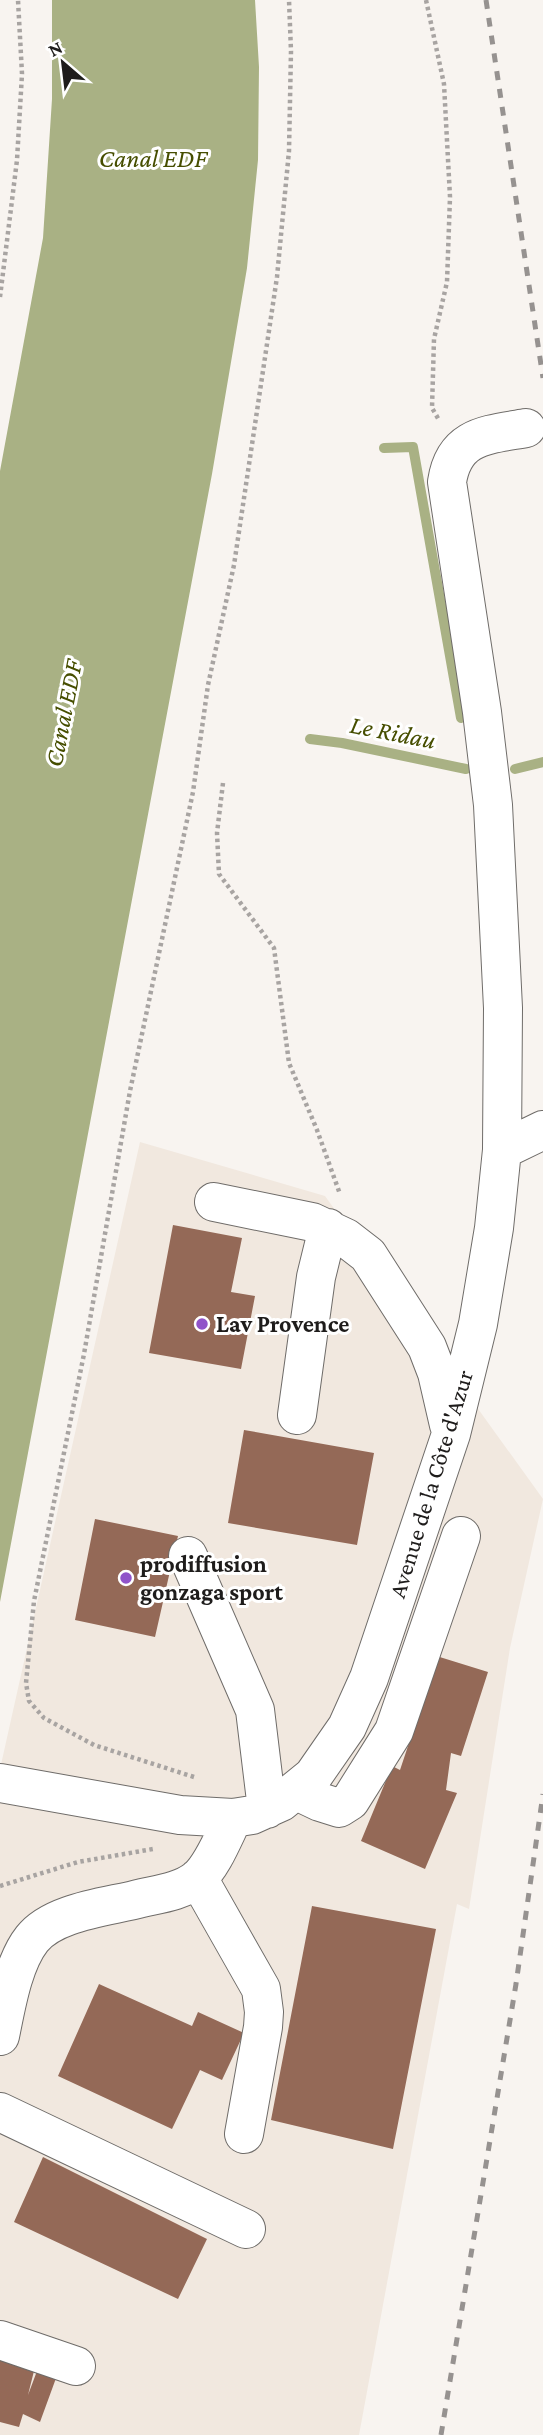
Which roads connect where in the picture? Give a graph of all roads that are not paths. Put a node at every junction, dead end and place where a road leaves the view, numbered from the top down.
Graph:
1 (526, 428) dead end
2 (543, 1130) edge
3 (502, 1150) junction
4 (214, 1202) dead end
5 (336, 1215) junction
6 (297, 1415) dead end
7 (452, 1434) junction
8 (461, 1536) dead end
9 (188, 1556) dead end
10 (0, 1783) edge
11 (265, 1806) junction
12 (198, 1878) junction
13 (0, 2036) edge
14 (0, 2112) edge
15 (244, 2134) dead end
16 (246, 2229) dead end
17 (0, 2340) edge
18 (75, 2366) dead end

1 - 3 street, Avenue de la Côte d'Azur
2 - 3 street
3 - 7 street, Avenue de la Côte d'Azur
4 - 5 street
5 - 6 street
5 - 7 street
7 - 11 street, Avenue de la Côte d'Azur
8 - 11 street
9 - 11 street
10 - 11 street
11 - 12 street, Avenue de la Côte d'Azur
12 - 13 street
12 - 15 street
14 - 16 street
17 - 18 street

